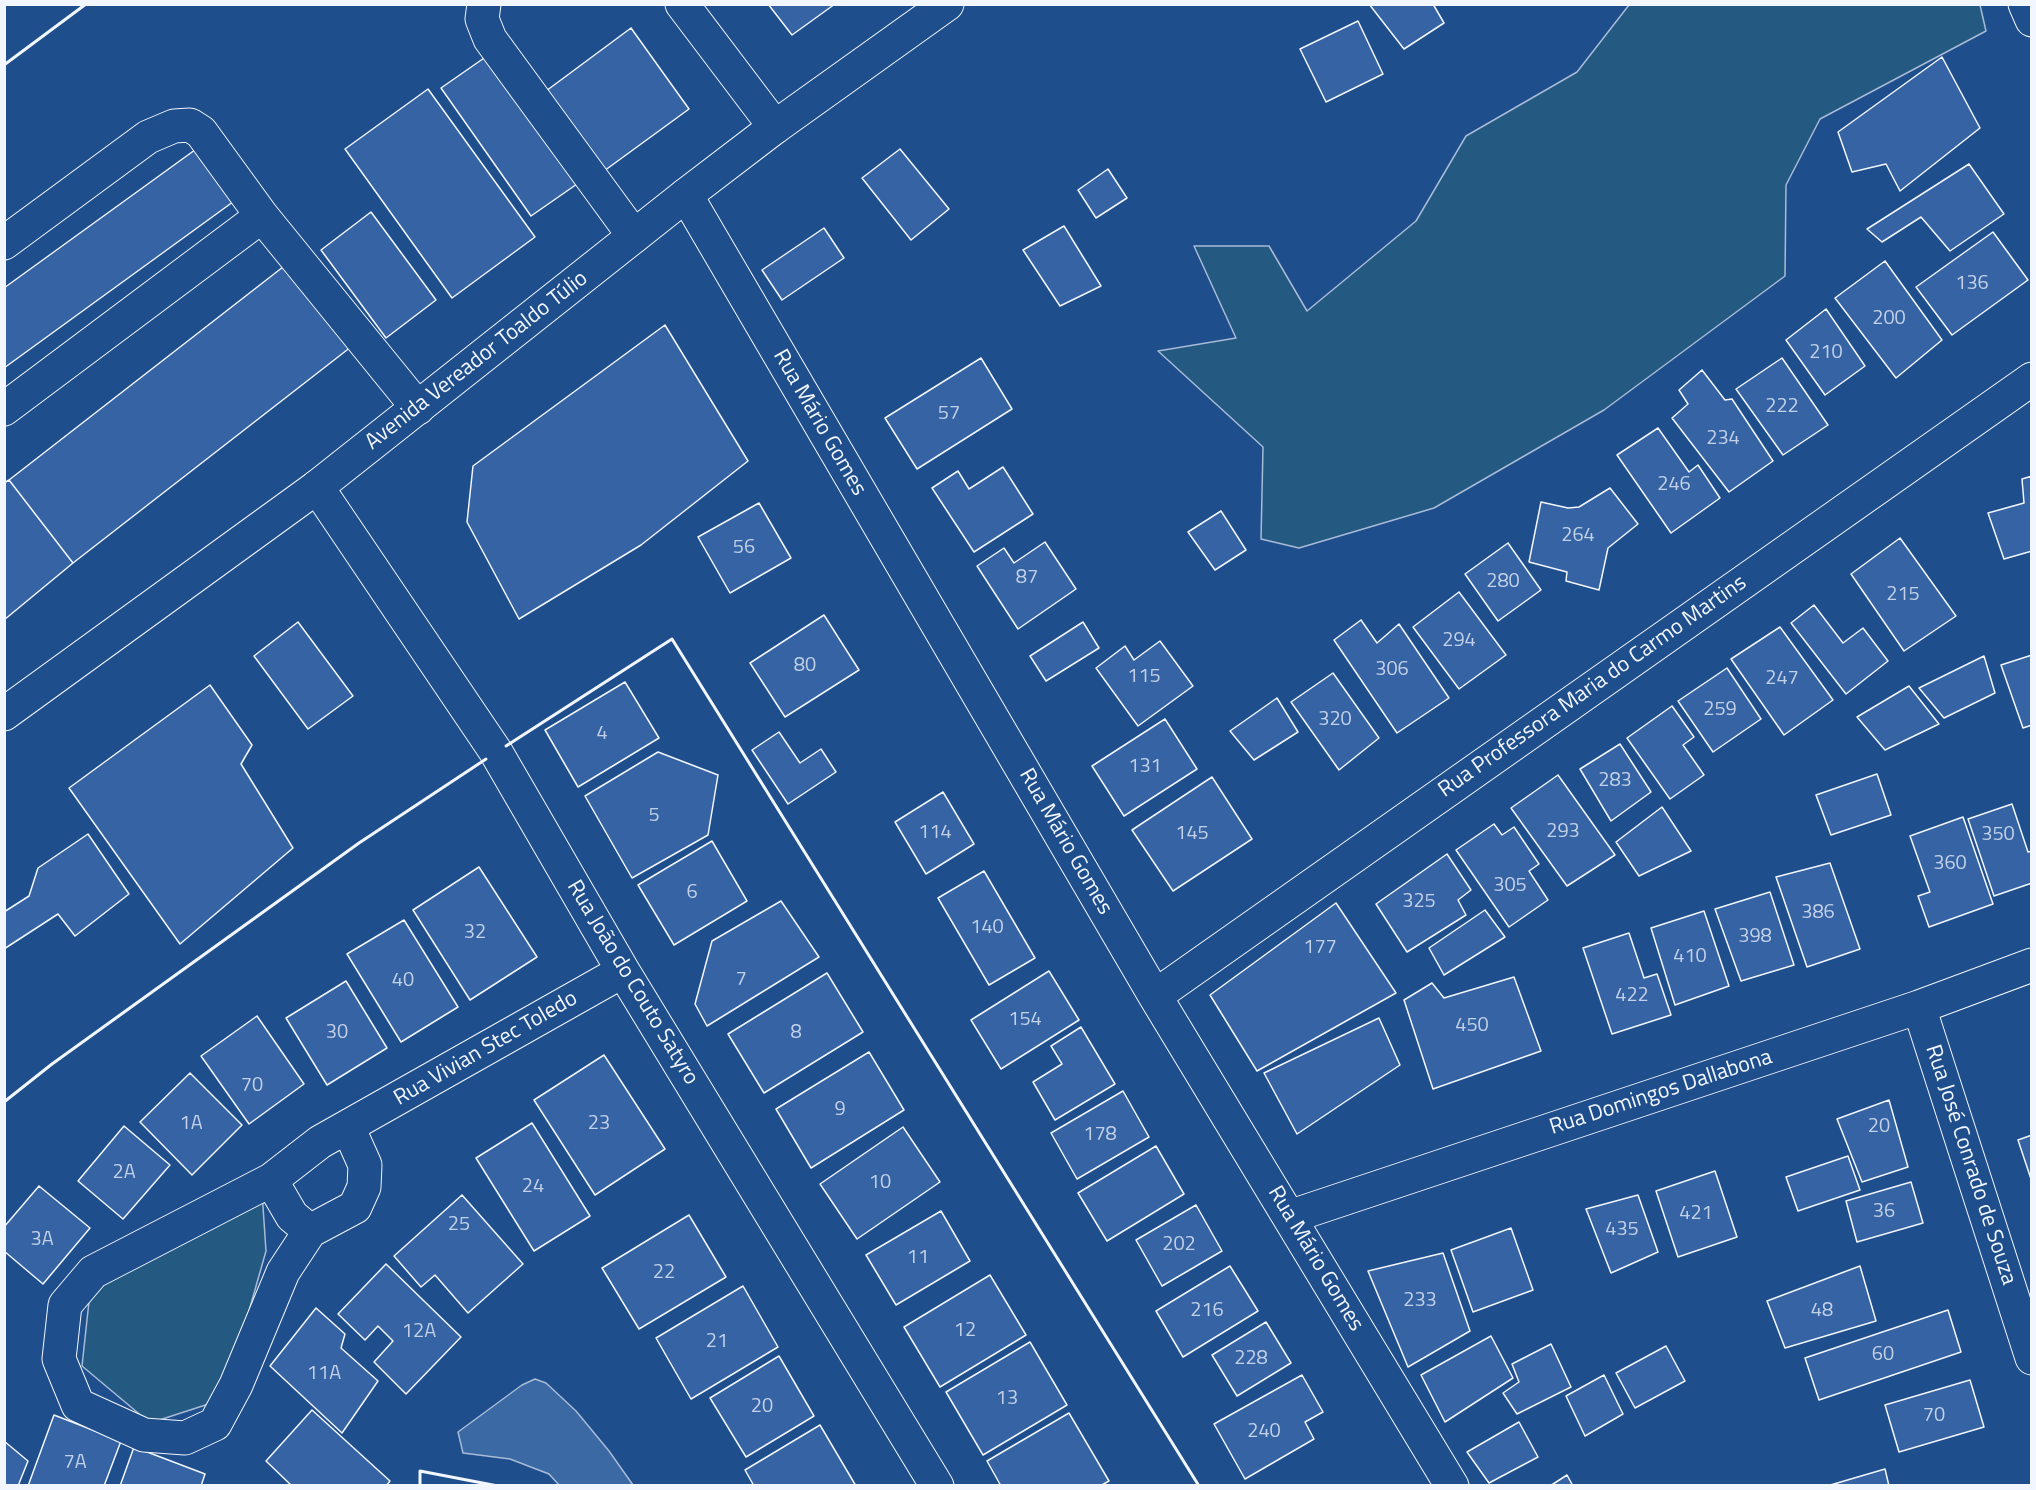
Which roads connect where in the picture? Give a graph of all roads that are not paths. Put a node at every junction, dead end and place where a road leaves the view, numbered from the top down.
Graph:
1 (484, 4) edge
2 (681, 4) edge
3 (947, 4) edge
4 (2025, 4) edge
5 (2031, 20) edge
6 (775, 127) junction
7 (686, 195) junction
8 (262, 216) junction
9 (634, 236) junction
10 (4, 243) edge
11 (2031, 379) edge
12 (418, 408) junction
13 (4, 409) edge
14 (317, 487) junction
15 (4, 714) edge
16 (2031, 965) edge
17 (623, 971) junction
18 (1155, 996) junction
19 (1919, 1007) junction
20 (348, 1127) junction
21 (271, 1180) junction
22 (1289, 1217) junction
23 (310, 1231) junction
24 (2031, 1358) edge
25 (937, 1485) edge
26 (1452, 1485) edge

1 - 9 street
2 - 6 street
3 - 6 street, Avenida Vereador Toaldo Túlio
4 - 5 street
6 - 7 street, Avenida Vereador Toaldo Túlio
7 - 9 street, Avenida Vereador Toaldo Túlio
7 - 18 street, Rua Mário Gomes
8 - 10 street
8 - 12 street
8 - 13 street
9 - 12 street, Avenida Vereador Toaldo Túlio
11 - 18 street, Rua Professora Maria do Carmo Martins
12 - 14 street, Avenida Vereador Toaldo Túlio
14 - 15 street, Avenida Vereador Toaldo Túlio
14 - 17 street, Rua João do Couto Satyro
16 - 19 street, Rua Domingos Dallabona
17 - 20 street, Rua Vivian Stec Toledo
17 - 25 street, Rua João do Couto Satyro
18 - 22 street, Rua Mário Gomes
19 - 22 street, Rua Domingos Dallabona
19 - 24 street, Rua José Conrado de Souza
20 - 21 street, Rua Vivian Stec Toledo
20 - 23 street, Rua Vivian Stec Toledo
21 - 23 street
21 - 23 street, Rua Vivian Stec Toledo
22 - 26 street, Rua Mário Gomes

